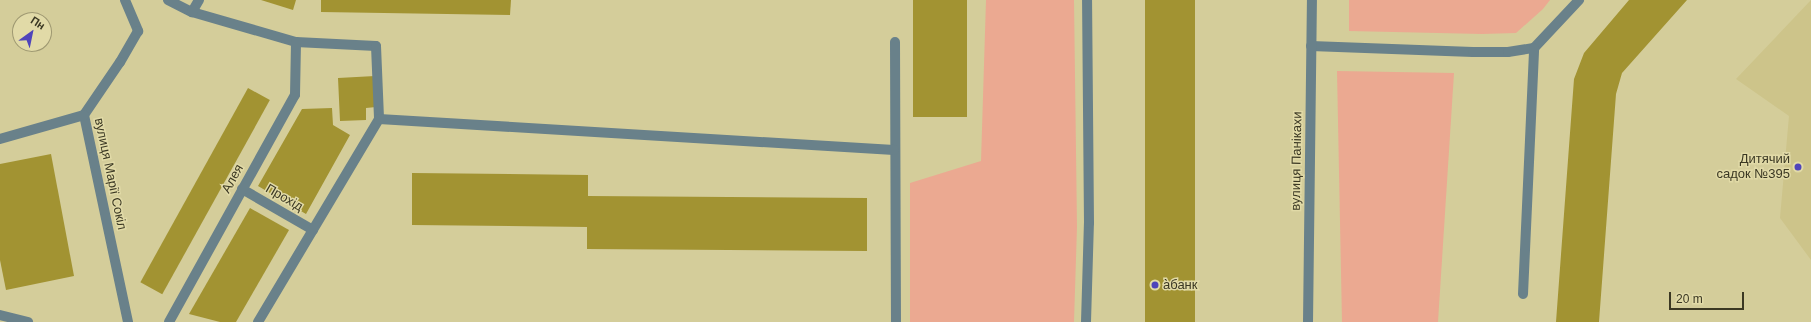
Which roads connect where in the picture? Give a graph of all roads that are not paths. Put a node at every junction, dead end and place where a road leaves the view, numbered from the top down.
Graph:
1 (125, 0) edge
2 (168, 0) edge
3 (199, 0) edge
4 (1087, 0) edge
5 (1312, 0) edge
6 (1579, 0) edge
7 (192, 12) junction
8 (296, 42) junction
9 (895, 42) dead end
10 (1311, 46) junction
11 (1534, 48) junction
12 (84, 114) junction
13 (379, 119) junction
14 (0, 139) edge
15 (894, 150) junction
16 (242, 189) junction
17 (313, 230) junction
18 (1523, 294) dead end
19 (0, 315) edge
20 (28, 322) edge
21 (128, 322) edge
22 (169, 322) edge
23 (258, 322) edge
24 (896, 322) edge
25 (1086, 322) edge
26 (1308, 322) edge

1 - 12 street, вулиця Марії Сокіл
2 - 7 street
3 - 7 street
4 - 25 street
5 - 10 street, вулиця Панікахи
6 - 11 street
7 - 8 street
8 - 13 street
8 - 16 street, Алея
9 - 15 street
10 - 11 street
10 - 26 street, вулиця Панікахи
11 - 18 street
12 - 14 street
12 - 21 street, вулиця Марії Сокіл
13 - 15 street
13 - 17 street
15 - 24 street
16 - 17 street, Прохід
16 - 22 street, Алея
17 - 23 street
19 - 20 street

